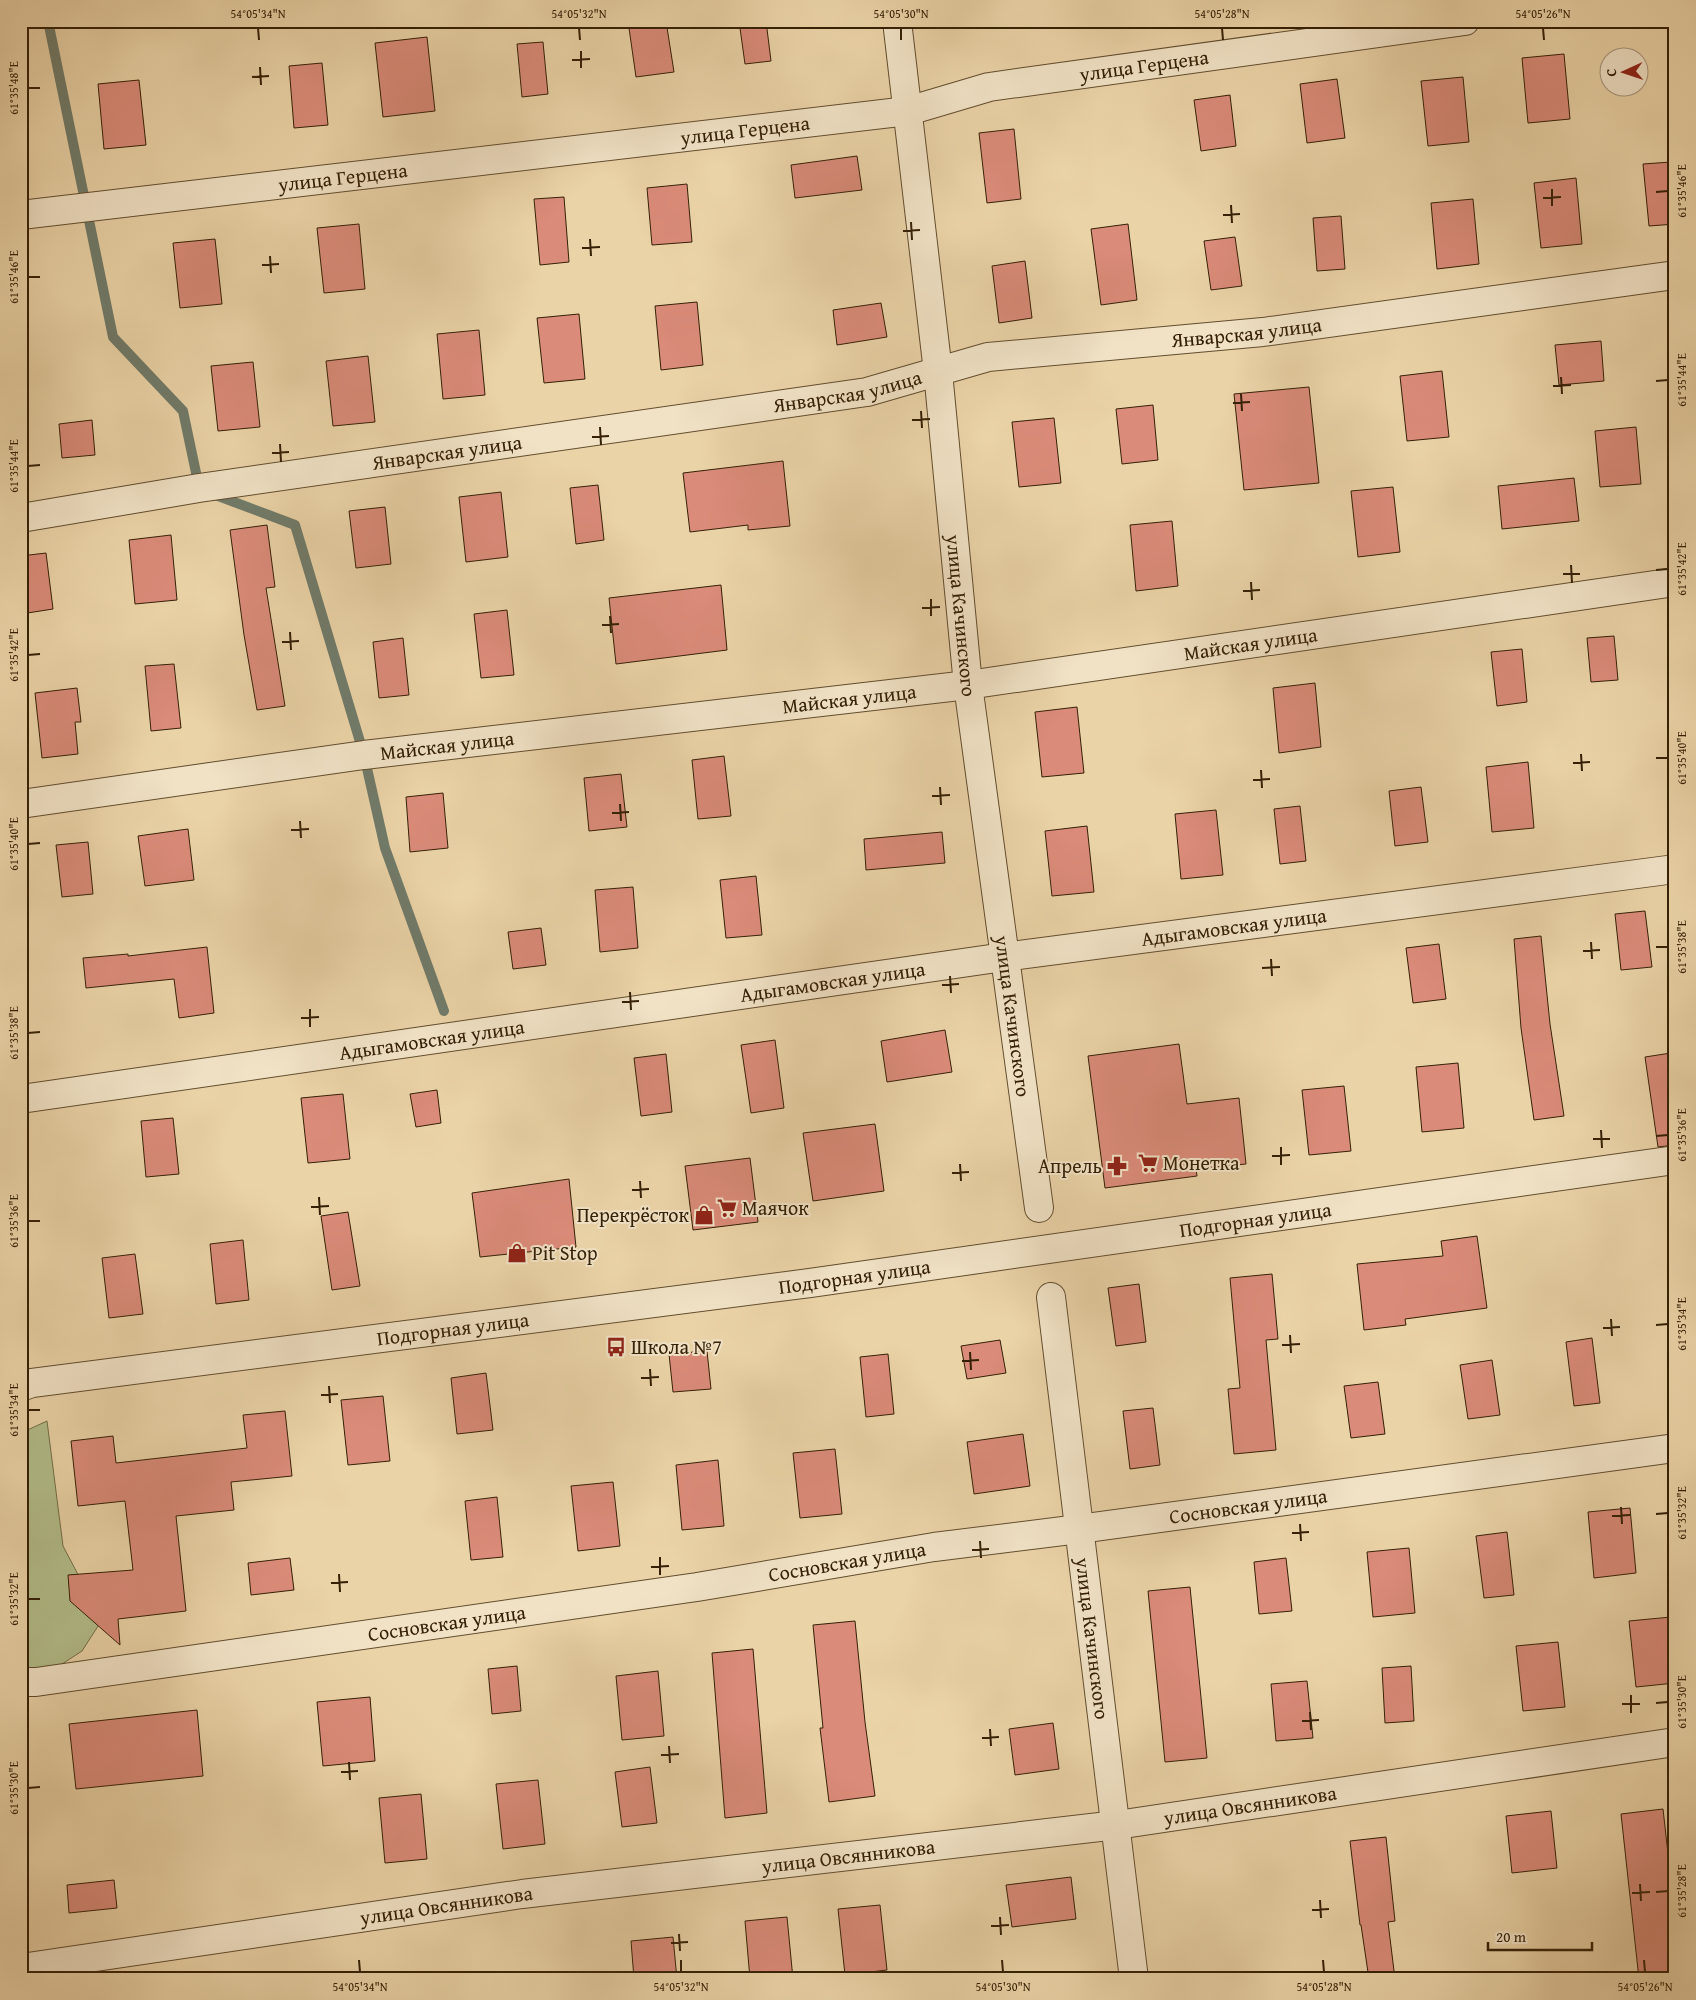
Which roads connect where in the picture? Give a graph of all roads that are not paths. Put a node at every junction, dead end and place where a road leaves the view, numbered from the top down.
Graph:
1 (897, 21) edge
2 (1465, 21) edge
3 (908, 111) junction
4 (21, 214) edge
5 (1675, 275) edge
6 (938, 372) junction
7 (21, 518) edge
8 (1675, 582) edge
9 (968, 685) junction
10 (21, 804) edge
11 (1675, 869) edge
12 (1004, 957) junction
13 (21, 1099) edge
14 (1675, 1160) edge
15 (1039, 1208) dead end
16 (1051, 1297) dead end
17 (27, 1385) edge
18 (1675, 1448) edge
19 (1079, 1529) junction
20 (21, 1682) edge
21 (1675, 1742) edge
22 (1117, 1825) junction
23 (21, 1968) edge
24 (1134, 1979) edge

1 - 3 street, улица Качинского
2 - 3 street, улица Герцена
3 - 4 street, улица Герцена
3 - 6 street, улица Качинского
5 - 6 street, Январская улица
6 - 7 street, Январская улица
6 - 9 street, улица Качинского
8 - 9 street, Майская улица
9 - 10 street, Майская улица
9 - 12 street, улица Качинского
11 - 12 street, Адыгамовская улица
12 - 13 street, Адыгамовская улица
12 - 15 street, улица Качинского
14 - 17 street, Подгорная улица
16 - 19 street, улица Качинского
18 - 19 street, Сосновская улица
19 - 20 street, Сосновская улица
19 - 22 street, улица Качинского
21 - 22 street, улица Овсянникова
22 - 23 street, улица Овсянникова
22 - 24 street, улица Качинского

